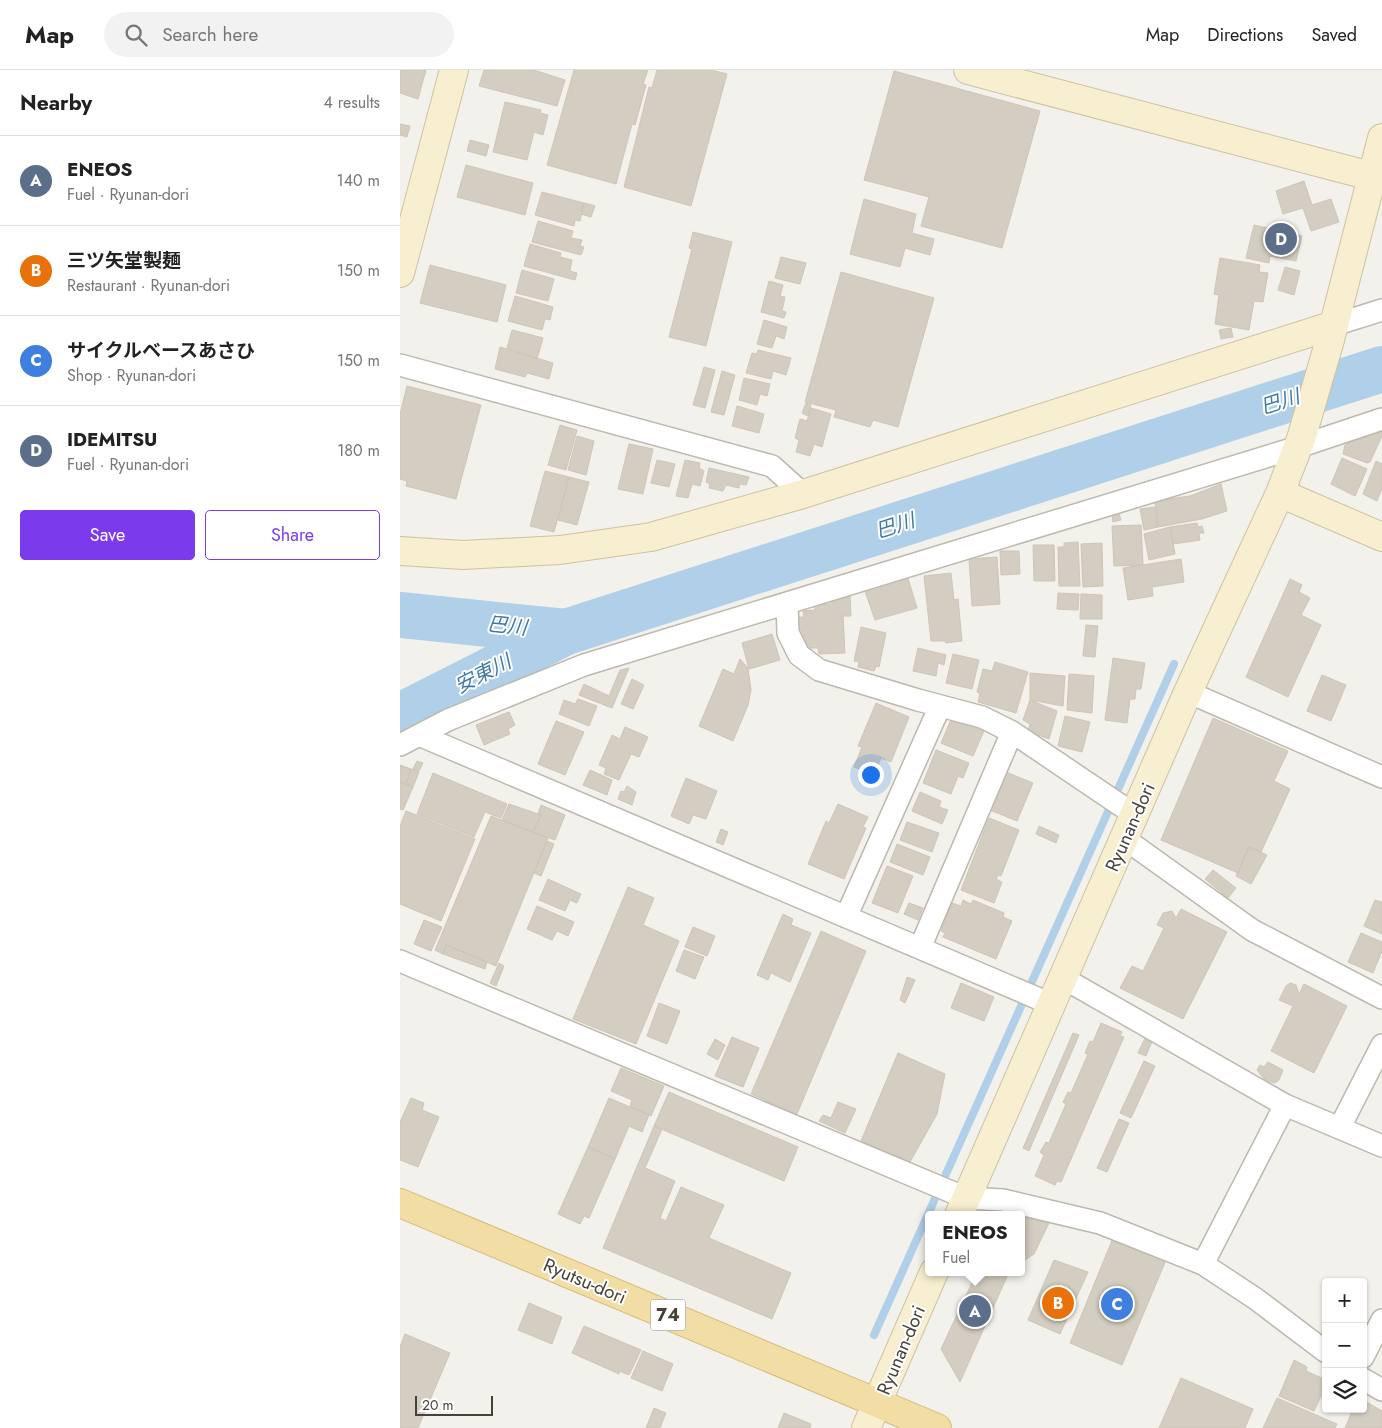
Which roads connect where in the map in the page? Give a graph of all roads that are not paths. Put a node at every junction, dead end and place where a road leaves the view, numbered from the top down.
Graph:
1 (454, 70) edge
2 (968, 70) edge
3 (1382, 138) edge
4 (1377, 178) edge
5 (400, 273) edge
6 (1382, 310) edge
7 (1332, 333) junction
8 (400, 365) edge
9 (1382, 419) edge
10 (1299, 443) junction
11 (1280, 493) junction
12 (803, 494) junction
13 (1382, 537) edge
14 (400, 551) edge
15 (787, 603) junction
16 (1188, 692) junction
17 (940, 706) junction
18 (1012, 732) junction
19 (419, 735) junction
20 (400, 745) edge
21 (1382, 776) edge
22 (1130, 827) junction
23 (846, 917) junction
24 (920, 948) junction
25 (400, 961) edge
26 (1063, 978) junction
27 (1382, 998) edge
28 (1052, 1004) junction
29 (1382, 1045) edge
30 (1285, 1105) junction
31 (1340, 1127) junction
32 (1382, 1146) edge
33 (400, 1203) edge
34 (963, 1206) edge
35 (1203, 1264) junction
36 (932, 1276) edge
37 (1382, 1320) edge
38 (1322, 1349) edge
39 (1367, 1349) edge
40 (1367, 1381) edge
41 (1382, 1390) edge
42 (878, 1403) junction
43 (866, 1428) edge
44 (937, 1428) edge

1 - 5 street
2 - 4 street
3 - 4 street, Ryunan-dori
4 - 7 street, Ryunan-dori
6 - 7 street
7 - 10 street, Ryunan-dori
7 - 12 street
8 - 12 street
9 - 10 street
10 - 11 street, Ryunan-dori
10 - 15 street
11 - 13 street
11 - 16 street, Ryunan-dori
12 - 14 street
15 - 17 street
15 - 19 street
16 - 21 street
16 - 22 street, Ryunan-dori
17 - 18 street
17 - 23 street
18 - 22 street
18 - 24 street
19 - 20 street
19 - 23 street
22 - 26 street, Ryunan-dori
22 - 27 street
23 - 24 street
24 - 28 street
25 - 34 street
26 - 28 street, Ryunan-dori
26 - 30 street
28 - 34 street, Ryunan-dori
29 - 31 street
30 - 31 street
30 - 35 street
31 - 32 street
33 - 42 main road, Ryutsu-dori / 74
34 - 35 street
35 - 38 street
36 - 42 street, Ryunan-dori
37 - 39 street
40 - 41 street
42 - 43 street, Ryunan-dori
42 - 44 main road, Ryutsu-dori / 74

